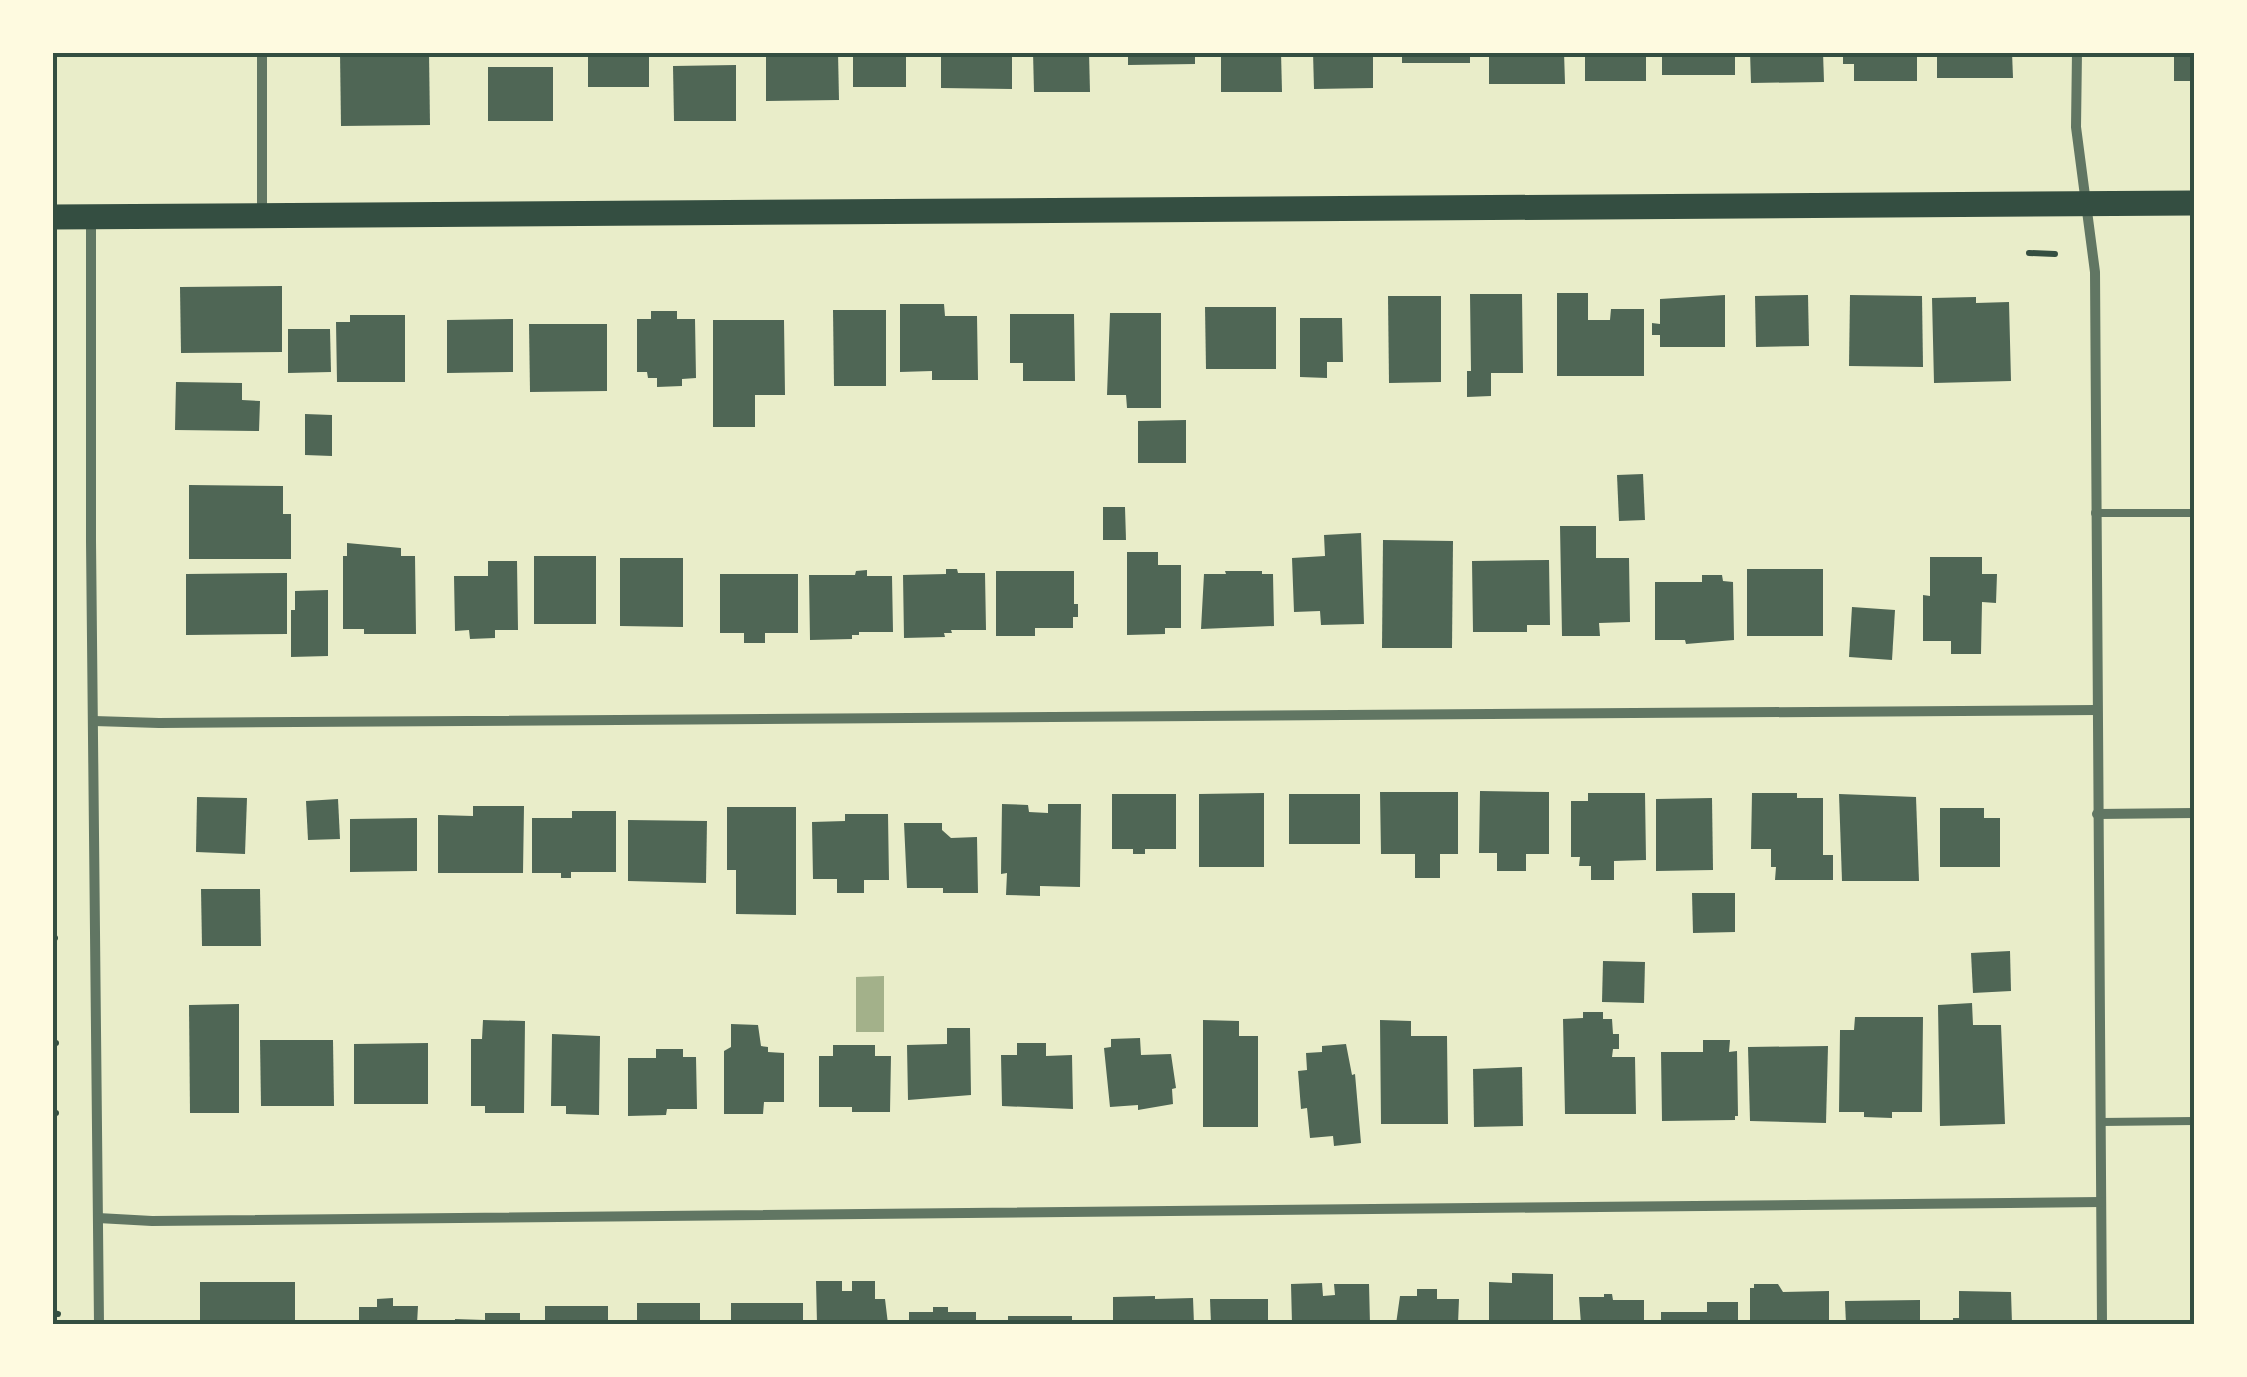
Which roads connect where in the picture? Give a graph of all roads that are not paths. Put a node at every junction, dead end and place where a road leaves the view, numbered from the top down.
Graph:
1 (262, 52) edge
2 (2077, 52) edge
3 (2194, 202) edge
4 (2086, 203) junction
5 (262, 215) junction
6 (92, 216) junction
7 (52, 217) edge
8 (2194, 513) edge
9 (2095, 514) junction
10 (2096, 710) junction
11 (94, 721) junction
12 (2194, 813) edge
13 (2097, 814) junction
14 (2194, 1121) edge
15 (2101, 1122) junction
16 (2101, 1202) junction
17 (98, 1218) junction
18 (99, 1324) edge
19 (2102, 1324) edge

1 - 5 street
2 - 4 street
3 - 4 main road
4 - 5 main road
4 - 9 street
5 - 6 main road
6 - 7 main road
6 - 11 street
8 - 9 lane
9 - 10 street
10 - 11 street
10 - 13 street
11 - 17 street
12 - 13 street
13 - 15 street
14 - 15 lane
15 - 16 street
16 - 17 street
16 - 19 street
17 - 18 street

